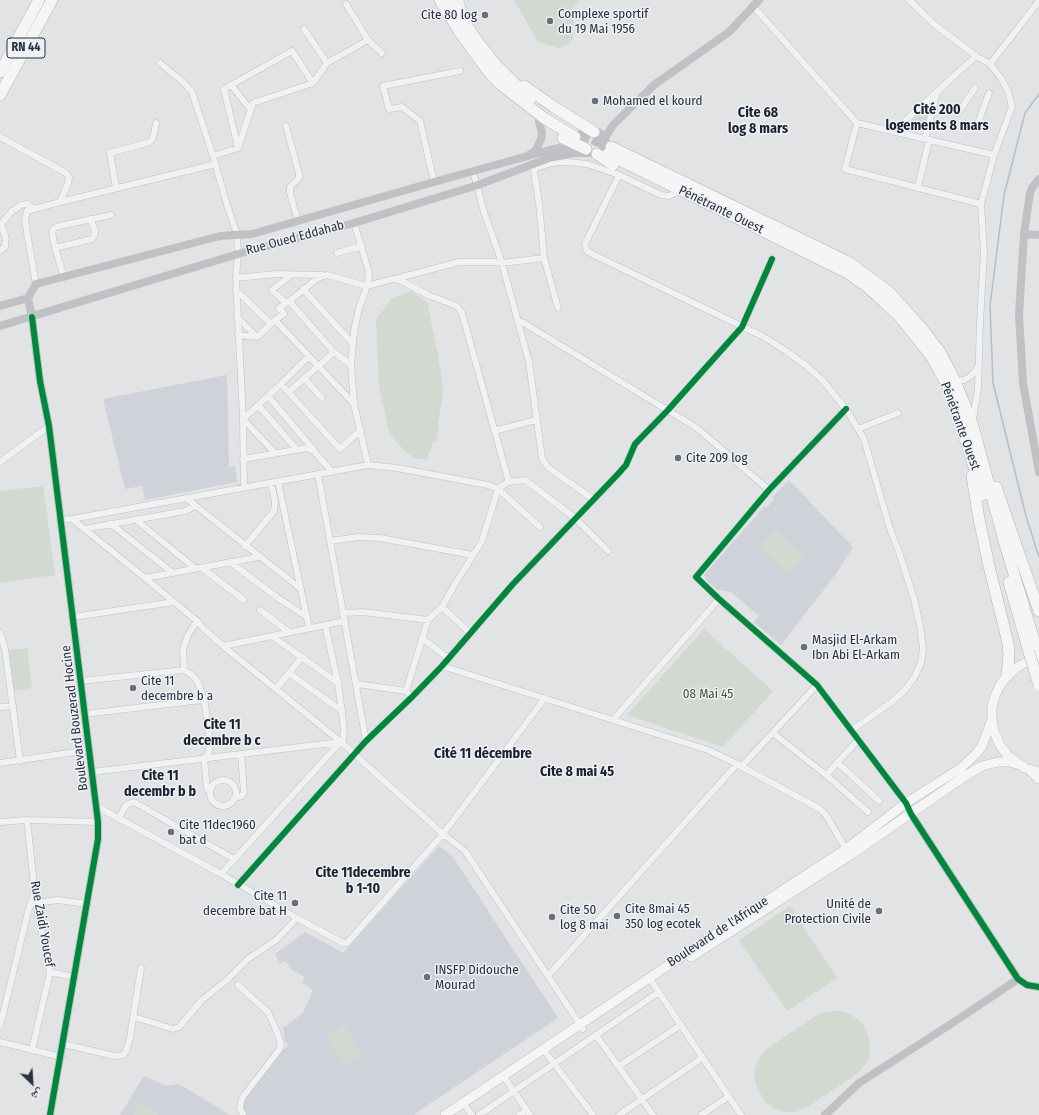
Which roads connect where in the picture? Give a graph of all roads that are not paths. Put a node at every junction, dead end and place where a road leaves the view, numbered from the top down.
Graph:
1 (52, 0) edge
2 (440, 0) edge
3 (450, 0) edge
4 (460, 0) edge
5 (759, 0) edge
6 (909, 0) edge
7 (1039, 1) edge
8 (37, 3) edge
9 (346, 4) dead end
10 (753, 6) junction
11 (304, 29) dead end
12 (469, 29) junction
13 (368, 40) junction
14 (382, 53) dead end
15 (976, 56) junction
16 (326, 63) junction
17 (160, 64) dead end
18 (990, 64) junction
19 (460, 71) dead end
20 (0, 72) edge
21 (508, 78) junction
22 (312, 83) junction
23 (231, 85) junction
24 (975, 88) dead end
25 (937, 92) junction
26 (989, 93) dead end
27 (0, 95) edge
28 (515, 95) junction
29 (251, 110) junction
30 (958, 113) dead end
31 (979, 120) dead end
32 (539, 121) junction
33 (156, 123) dead end
34 (857, 123) junction
35 (614, 124) junction
36 (286, 126) dead end
37 (595, 132) junction
38 (894, 132) junction
39 (0, 137) edge
40 (927, 139) junction
41 (592, 145) junction
42 (238, 148) junction
43 (994, 155) junction
44 (212, 156) junction
45 (526, 157) junction
46 (216, 164) junction
47 (534, 166) junction
48 (474, 171) junction
49 (619, 175) junction
50 (1039, 179) edge
51 (434, 182) junction
52 (478, 185) junction
53 (116, 188) junction
54 (918, 188) junction
55 (675, 194) junction
56 (704, 196) junction
57 (60, 202) junction
58 (981, 204) junction
59 (34, 209) junction
60 (111, 215) dead end
61 (90, 219) junction
62 (298, 221) junction
63 (354, 223) junction
64 (1, 224) edge
65 (237, 234) junction
66 (1024, 234) junction
67 (1039, 235) edge
68 (362, 246) junction
69 (55, 248) junction
70 (0, 251) edge
71 (337, 253) dead end
72 (238, 254) junction
73 (544, 258) junction
74 (772, 259) dead end
75 (502, 263) junction
76 (294, 275) junction
77 (327, 275) junction
78 (64, 277) junction
79 (236, 278) junction
80 (393, 279) junction
81 (36, 284) junction
82 (367, 286) junction
83 (306, 287) junction
84 (236, 290) junction
85 (28, 298) junction
86 (287, 302) junction
87 (0, 306) edge
88 (558, 308) dead end
89 (32, 317) junction
90 (238, 318) junction
91 (273, 322) junction
92 (518, 323) junction
93 (0, 326) edge
94 (742, 327) junction
95 (238, 336) junction
96 (256, 337) junction
97 (353, 344) junction
98 (334, 352) junction
99 (309, 356) junction
100 (979, 363) junction
101 (351, 365) junction
102 (318, 366) junction
103 (304, 378) junction
104 (954, 381) junction
105 (281, 384) junction
106 (289, 392) junction
107 (268, 396) junction
108 (322, 398) dead end
109 (354, 404) junction
110 (258, 405) junction
111 (846, 409) junction
112 (668, 410) junction
113 (898, 413) dead end
114 (243, 419) junction
115 (536, 420) junction
116 (972, 423) junction
117 (49, 426) junction
118 (858, 429) junction
119 (361, 430) junction
120 (494, 431) junction
121 (297, 450) junction
122 (314, 451) junction
123 (974, 452) junction
124 (275, 453) junction
125 (243, 459) junction
126 (0, 462) edge
127 (368, 465) junction
128 (332, 472) junction
129 (1039, 472) edge
130 (318, 474) junction
131 (278, 482) junction
132 (508, 482) junction
133 (271, 483) junction
134 (244, 487) junction
135 (498, 489) junction
136 (769, 490) junction
137 (186, 498) junction
138 (594, 499) junction
139 (196, 506) junction
140 (575, 518) junction
141 (72, 519) junction
142 (60, 520) junction
143 (136, 520) junction
144 (111, 524) junction
145 (540, 527) dead end
146 (84, 529) junction
147 (330, 541) junction
148 (245, 546) junction
149 (608, 551) dead end
150 (473, 555) junction
151 (259, 557) junction
152 (230, 562) junction
153 (199, 568) junction
154 (173, 573) junction
155 (145, 578) junction
156 (301, 590) junction
157 (719, 599) junction
158 (244, 600) dead end
159 (174, 602) junction
160 (442, 607) junction
161 (260, 610) dead end
162 (1039, 611) edge
163 (343, 614) junction
164 (74, 616) junction
165 (307, 617) junction
166 (428, 620) junction
167 (197, 621) junction
168 (345, 621) junction
169 (325, 625) junction
170 (309, 628) junction
171 (289, 632) junction
172 (0, 633) edge
173 (470, 633) junction
174 (272, 636) junction
175 (422, 638) junction
176 (223, 646) junction
177 (3, 649) edge
178 (1036, 654) edge
179 (302, 657) junction
180 (448, 658) junction
181 (442, 666) junction
182 (184, 670) junction
183 (290, 673) junction
184 (1007, 676) junction
185 (81, 681) junction
186 (338, 683) junction
187 (357, 684) junction
188 (817, 685) junction
189 (1039, 685) edge
190 (276, 689) junction
191 (406, 691) junction
192 (412, 697) junction
193 (545, 698) junction
194 (204, 701) junction
195 (13, 706) junction
196 (0, 707) edge
197 (342, 711) junction
198 (85, 714) junction
199 (992, 719) junction
200 (613, 720) junction
201 (852, 730) junction
202 (773, 733) junction
203 (858, 739) junction
204 (366, 741) junction
205 (340, 742) junction
206 (89, 750) junction
207 (241, 754) junction
208 (354, 754) junction
209 (204, 758) junction
210 (20, 761) junction
211 (837, 762) junction
212 (0, 763) edge
213 (1019, 764) junction
214 (739, 765) junction
215 (92, 772) junction
216 (1037, 774) edge
217 (826, 775) junction
218 (210, 793) junction
219 (234, 798) junction
220 (879, 801) dead end
221 (906, 803) junction
222 (96, 806) junction
223 (868, 812) dead end
224 (911, 814) junction
225 (119, 818) junction
226 (27, 820) junction
227 (0, 822) edge
228 (98, 822) junction
229 (443, 834) junction
230 (848, 853) junction
231 (234, 859) junction
232 (221, 874) junction
233 (238, 885) junction
234 (35, 891) junction
235 (36, 903) junction
236 (87, 904) junction
237 (298, 918) junction
238 (142, 968) dead end
239 (50, 972) junction
240 (548, 976) junction
241 (74, 977) junction
242 (1018, 979) junction
243 (652, 982) junction
244 (238, 985) dead end
245 (1039, 987) edge
246 (659, 992) junction
247 (134, 1017) junction
248 (681, 1025) junction
249 (0, 1026) edge
250 (581, 1027) junction
251 (596, 1035) junction
252 (0, 1042) edge
253 (63, 1044) junction
254 (32, 1050) junction
255 (546, 1053) junction
256 (61, 1057) junction
257 (702, 1058) junction
258 (554, 1064) junction
259 (618, 1066) junction
260 (506, 1080) junction
261 (514, 1092) junction
262 (728, 1097) junction
263 (642, 1098) junction
264 (466, 1107) junction
265 (528, 1112) edge
266 (50, 1115) edge
267 (243, 1115) edge
268 (445, 1115) edge
269 (454, 1115) edge
270 (472, 1115) edge
271 (479, 1115) edge
272 (519, 1115) edge
273 (593, 1115) edge
274 (620, 1115) edge
275 (653, 1115) edge
276 (701, 1115) edge
277 (741, 1115) edge
278 (825, 1115) edge

1 - 27 highway, RN 44
2 - 28 highway, Pénétrante Ouest
3 - 12 highway, Pénétrante Ouest
4 - 12 street
5 - 10 street
6 - 15 street
7 - 18 street
8 - 20 highway, RN 44
9 - 13 street
10 - 34 street
10 - 35 street
11 - 16 street
12 - 21 highway, Pénétrante Ouest
13 - 14 street
13 - 16 street
15 - 18 street
15 - 25 street
16 - 22 street
17 - 44 street
18 - 43 street
19 - 51 street
21 - 37 highway
21 - 41 highway, Pénétrante Ouest
22 - 23 street
22 - 29 street
23 - 29 street
23 - 42 street
24 - 30 street
25 - 38 street
25 - 40 street
26 - 31 street
28 - 32 highway
28 - 41 highway, Pénétrante Ouest
29 - 42 street
32 - 41 highway
32 - 45 street
33 - 53 street
34 - 38 street
34 - 54 street
35 - 37 street
35 - 41 street
36 - 62 street
37 - 41 street
37 - 41 street
38 - 40 street
39 - 57 street
40 - 43 street
40 - 54 street
41 - 45 street
41 - 47 street, Rue Oued Eddahab
41 - 55 highway
41 - 56 highway, Pénétrante Ouest
42 - 44 street
43 - 58 street
44 - 46 street
45 - 48 street
46 - 53 street
46 - 65 street
47 - 49 street
47 - 52 street, Rue Oued Eddahab
47 - 73 street
48 - 51 street
48 - 52 street
49 - 55 street
49 - 94 street
50 - 66 street
51 - 62 street
52 - 63 street, Rue Oued Eddahab
52 - 75 street
53 - 57 street
54 - 58 street
55 - 56 highway
56 - 104 highway, Pénétrante Ouest
56 - 123 highway, Pénétrante Ouest
57 - 59 street
58 - 100 street
59 - 64 street
59 - 81 street
60 - 61 street
61 - 69 street
61 - 69 street
62 - 65 street
63 - 68 street
63 - 72 street, Rue Oued Eddahab
64 - 70 street
65 - 72 street
65 - 78 street
66 - 67 street
66 - 129 street
68 - 71 street
68 - 82 street
69 - 78 street
72 - 79 street
72 - 89 street, Rue Oued Eddahab
73 - 75 street
73 - 88 street
74 - 94 street
75 - 80 street
75 - 92 street
76 - 77 street
76 - 79 street
76 - 83 street
76 - 86 street
77 - 82 street
77 - 83 street
78 - 81 street
79 - 84 street
80 - 82 street
80 - 120 street
81 - 85 street
82 - 97 street
83 - 86 street
83 - 97 street
84 - 90 street
84 - 91 street
85 - 87 street
85 - 89 street, Boulevard Bouzerad Hocine
86 - 91 street
86 - 98 street
89 - 93 street, Rue Oued Eddahab
89 - 117 street, Boulevard Bouzerad Hocine
90 - 95 street
90 - 96 street
91 - 96 street
91 - 99 street
92 - 112 street
92 - 115 street
94 - 111 street
94 - 112 street
95 - 96 street
95 - 114 street
97 - 101 street
98 - 101 street
98 - 102 street
99 - 102 street
99 - 105 street
100 - 104 street
100 - 116 street
101 - 109 street
102 - 103 street
102 - 109 street
103 - 106 street
103 - 108 street
104 - 116 highway, Pénétrante Ouest
105 - 106 street
105 - 107 street
106 - 119 street
107 - 110 street
107 - 122 street
109 - 119 street
110 - 114 street
110 - 121 street
111 - 118 street
111 - 136 street
112 - 136 street
112 - 138 street
113 - 118 street
114 - 124 street
114 - 125 street
115 - 120 street
115 - 138 street
116 - 123 highway, Pénétrante Ouest
117 - 126 street
117 - 142 street, Boulevard Bouzerad Hocine
118 - 201 street
119 - 127 street
120 - 132 street
121 - 122 street
121 - 124 street
122 - 128 street
123 - 162 highway
123 - 178 highway, Pénétrante Ouest
123 - 184 highway
124 - 125 street
125 - 134 street
127 - 128 street
127 - 135 street
128 - 130 street
130 - 131 street
130 - 147 street
131 - 133 street
131 - 156 street
132 - 135 street
132 - 140 street
133 - 134 street
133 - 148 street
134 - 137 street
135 - 145 street
135 - 150 street
136 - 157 street
137 - 139 street
137 - 141 street
138 - 140 street
139 - 143 street
139 - 148 street
140 - 149 street
140 - 173 street
141 - 142 street
141 - 146 street
142 - 164 street, Boulevard Bouzerad Hocine
143 - 144 street
143 - 153 street
144 - 146 street
144 - 154 street
146 - 155 street
147 - 150 street
147 - 163 street
148 - 151 street
150 - 160 street
151 - 152 street
151 - 156 street
152 - 153 street
152 - 165 street
153 - 154 street
153 - 158 street
154 - 155 street
155 - 159 street
156 - 165 street
157 - 188 street
157 - 200 street
159 - 164 street
159 - 167 street
160 - 166 street
160 - 173 street
161 - 171 street
163 - 166 street
163 - 168 street
164 - 185 street, Boulevard Bouzerad Hocine
165 - 170 street
166 - 175 street
167 - 176 street
167 - 182 street
168 - 169 street
168 - 187 street
169 - 170 street
169 - 186 street
170 - 171 street
171 - 174 street
172 - 177 street
173 - 180 street
174 - 176 street
174 - 179 street
175 - 180 street
175 - 191 street
176 - 190 street
177 - 195 street
178 - 184 main road
178 - 189 highway, Pénétrante Ouest, bridge
179 - 183 street
179 - 186 street
180 - 181 street
181 - 192 street
181 - 193 street
182 - 185 street
182 - 194 street
183 - 190 street
183 - 197 street
184 - 199 main road
185 - 198 street, Boulevard Bouzerad Hocine
186 - 197 street
187 - 191 street
187 - 204 street
188 - 201 street
188 - 202 street
190 - 205 street
191 - 192 street
192 - 204 street
193 - 200 street
193 - 229 street
194 - 198 street
194 - 209 street
195 - 196 street
195 - 210 street
197 - 205 street
198 - 206 street, Boulevard Bouzerad Hocine
199 - 213 main road
199 - 221 main road, Boulevard de l'Afrique
200 - 214 street
201 - 203 street
202 - 214 street
202 - 217 street
203 - 211 street
203 - 221 street
204 - 208 street
205 - 207 street
205 - 208 street
205 - 231 street
206 - 210 street
206 - 215 street, Boulevard Bouzerad Hocine
207 - 209 street
207 - 219 street
208 - 229 street
208 - 233 street
209 - 215 street
209 - 218 street
210 - 212 street
211 - 217 street
211 - 220 street
213 - 216 main road
213 - 224 main road, Boulevard de l'Afrique
214 - 230 street
214 - 240 street
215 - 222 street, Boulevard Bouzerad Hocine
217 - 223 street
218 - 219 street
218 - 219 street
221 - 224 street
221 - 230 main road, Boulevard de l'Afrique
222 - 225 street
222 - 228 street, Boulevard Bouzerad Hocine
224 - 230 main road, Boulevard de l'Afrique
224 - 242 street
225 - 231 street
225 - 232 street
226 - 227 street
226 - 228 street
226 - 234 street, Rue Zaidi Youcef
228 - 236 street, Boulevard Bouzerad Hocine
229 - 237 street
229 - 240 street
230 - 243 main road, Boulevard de l'Afrique
230 - 250 main road, Boulevard de l'Afrique
231 - 232 street
232 - 233 street
233 - 237 street
234 - 235 street, Rue Zaidi Youcef
234 - 249 street
235 - 236 street
235 - 239 street, Rue Zaidi Youcef
236 - 241 street, Boulevard Bouzerad Hocine
237 - 247 street
238 - 247 street
239 - 241 street
239 - 254 street, Rue Zaidi Youcef
240 - 250 street
241 - 253 street, Boulevard Bouzerad Hocine
242 - 245 street
242 - 278 street
243 - 246 street
243 - 250 main road, Boulevard de l'Afrique
244 - 267 street
246 - 248 street
246 - 251 street
247 - 253 street
248 - 257 street
248 - 259 street
250 - 255 main road, Boulevard de l'Afrique
250 - 268 main road, Boulevard de l'Afrique
251 - 258 street
251 - 259 street
252 - 254 street
253 - 256 street, Boulevard Bouzerad Hocine
254 - 256 street
255 - 258 street
255 - 260 main road, Boulevard de l'Afrique
256 - 266 street, Boulevard Bouzerad Hocine
257 - 262 street
257 - 263 street
258 - 261 street
258 - 273 street
259 - 263 street
260 - 261 street
260 - 264 main road, Boulevard de l'Afrique
261 - 265 street
261 - 271 street
262 - 276 street
262 - 277 street
263 - 274 street
263 - 275 street
264 - 269 main road, Boulevard de l'Afrique
264 - 270 street
265 - 272 street

